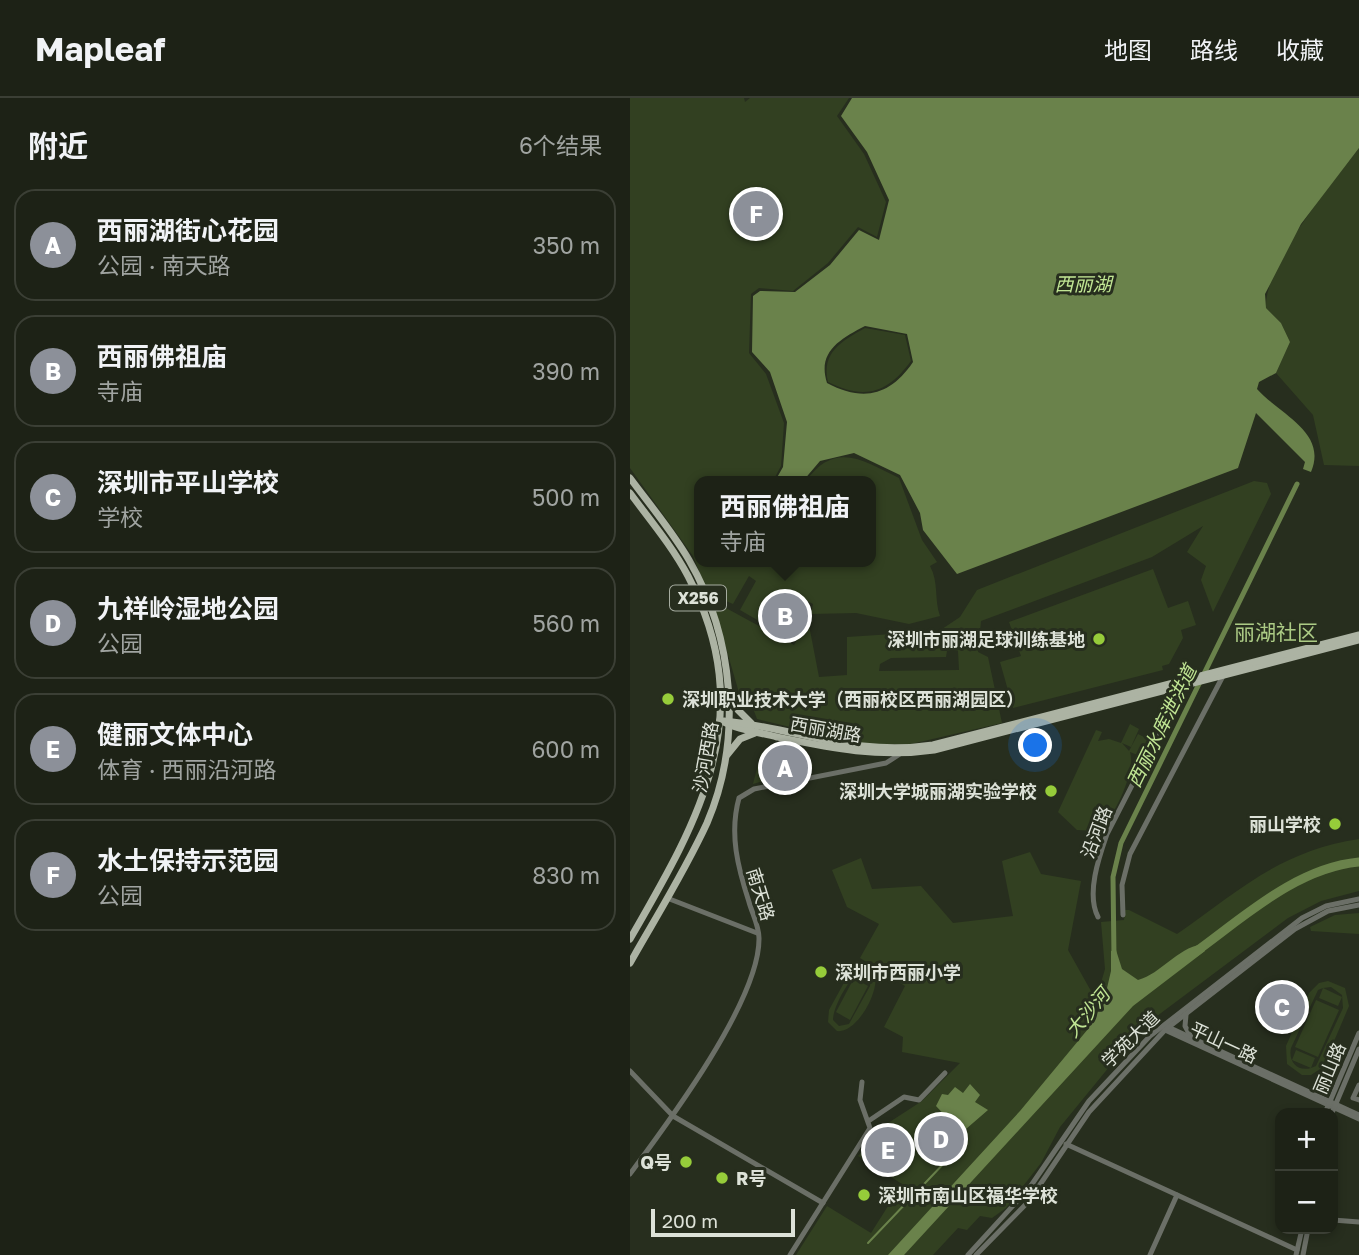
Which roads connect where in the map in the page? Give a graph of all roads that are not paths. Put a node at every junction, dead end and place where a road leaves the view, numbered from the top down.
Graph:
1 (630, 478) edge
2 (630, 493) edge
3 (1359, 638) edge
4 (1223, 673) junction
5 (1199, 679) junction
6 (1183, 686) junction
7 (728, 691) junction
8 (720, 720) junction
9 (729, 723) junction
10 (761, 730) junction
11 (900, 754) junction
12 (725, 758) junction
13 (667, 898) junction
14 (1359, 899) edge
15 (1359, 905) edge
16 (1123, 915) dead end
17 (1098, 917) dead end
18 (759, 936) junction
19 (630, 939) edge
20 (630, 963) edge
21 (1187, 1012) junction
22 (1165, 1028) junction
23 (1359, 1033) edge
24 (1194, 1039) junction
25 (1359, 1049) edge
26 (630, 1071) edge
27 (945, 1073) dead end
28 (862, 1082) dead end
29 (1359, 1085) edge
30 (1359, 1100) edge
31 (1332, 1106) edge
32 (673, 1116) junction
33 (1359, 1117) edge
34 (870, 1120) junction
35 (1066, 1144) junction
36 (630, 1174) edge
37 (1177, 1195) junction
38 (823, 1203) junction
39 (1338, 1220) edge
40 (1359, 1222) edge
41 (1300, 1234) edge
42 (1307, 1234) edge
43 (1297, 1252) edge
44 (790, 1255) edge
45 (968, 1255) edge
46 (976, 1255) edge
47 (1150, 1255) edge
48 (1303, 1255) edge

1 - 7 main road, 沙河西路 / X256
2 - 8 main road, 沙河西路 / X256
3 - 4 main road
4 - 5 main road
4 - 16 street
5 - 6 main road, 西丽湖路
5 - 10 main road, 西丽湖路
6 - 11 main road, 西丽湖路
6 - 17 street, 沿河路
7 - 9 main road, 沙河西路 / X256
7 - 10 main road
8 - 9 main road, 西丽湖路
8 - 19 main road, 沙河西路 / X256
9 - 10 main road, 西丽湖路
9 - 12 main road, 沙河西路 / X256
10 - 11 main road, 西丽湖路
10 - 12 main road
11 - 18 street, 南天路
12 - 13 main road, 沙河西路 / X256
13 - 18 street
13 - 20 main road, 沙河西路 / X256
14 - 22 street, 学苑大道
15 - 21 street, 学苑大道
18 - 32 street, 南天路
21 - 22 street, 学苑大道
21 - 24 street
22 - 24 street, 平山一路
22 - 31 street, 平山一路
22 - 35 street, 学苑大道
22 - 45 street, 学苑大道
23 - 31 street, 丽山路
24 - 31 street, 平山一路
25 - 31 street, 丽山路
26 - 32 street
27 - 34 street
28 - 34 street
29 - 30 street
31 - 33 street, 平山一路
32 - 36 street, 南天路
32 - 38 street
34 - 38 street
35 - 37 street
35 - 46 street, 学苑大道
37 - 43 street
37 - 47 street
38 - 44 street
39 - 40 street
41 - 43 street
42 - 48 street

